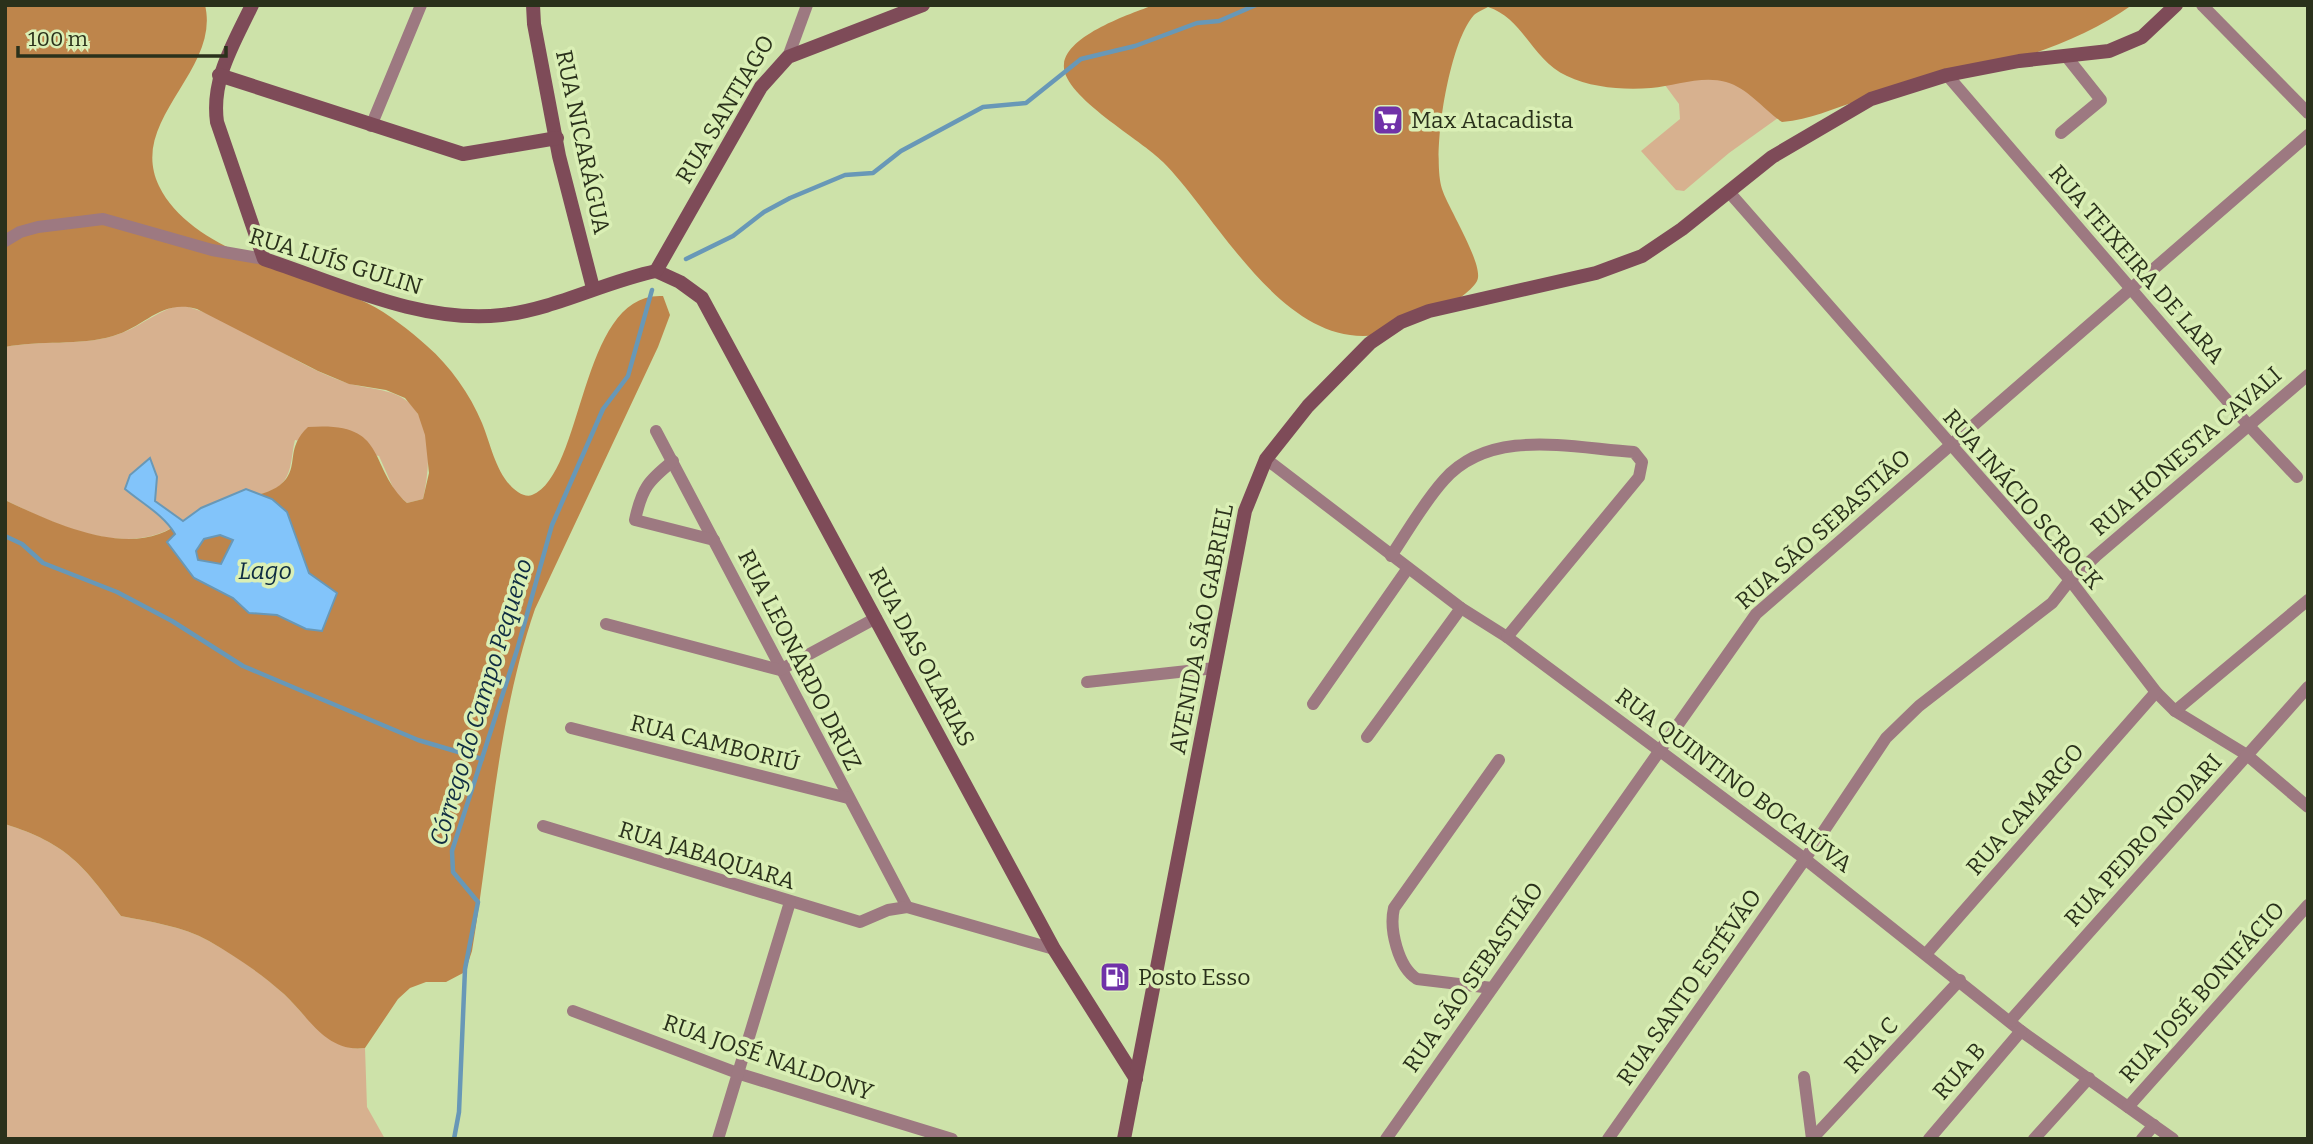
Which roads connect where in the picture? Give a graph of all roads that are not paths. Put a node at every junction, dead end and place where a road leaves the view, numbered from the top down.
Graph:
1 (252, 5) edge
2 (421, 5) edge
3 (533, 5) edge
4 (807, 5) edge
5 (923, 5) edge
6 (2176, 5) edge
7 (2202, 5) edge
8 (2066, 56) junction
9 (788, 57) junction
10 (219, 75) junction
11 (1947, 75) junction
12 (2308, 113) edge
13 (371, 126) junction
14 (2061, 133) dead end
15 (2308, 135) edge
16 (557, 138) junction
17 (1728, 192) junction
18 (5, 241) edge
19 (264, 260) junction
20 (656, 271) junction
21 (2130, 286) junction
22 (593, 288) junction
23 (2308, 374) edge
24 (2249, 426) junction
25 (656, 430) dead end
26 (1948, 445) junction
27 (1266, 459) junction
28 (673, 461) junction
29 (2297, 477) dead end
30 (714, 540) junction
31 (1391, 556) junction
32 (1408, 568) junction
33 (2070, 580) junction
34 (2308, 600) edge
35 (1461, 608) junction
36 (876, 618) junction
37 (606, 624) dead end
38 (1507, 637) junction
39 (1215, 668) junction
40 (780, 670) junction
41 (1087, 682) dead end
42 (2308, 687) edge
43 (2156, 692) junction
44 (1312, 704) dead end
45 (2175, 711) junction
46 (571, 728) dead end
47 (1367, 737) dead end
48 (1659, 750) junction
49 (2247, 755) junction
50 (1499, 760) dead end
51 (848, 798) junction
52 (2308, 807) edge
53 (543, 826) dead end
54 (1805, 859) junction
55 (790, 902) junction
56 (2308, 905) edge
57 (907, 907) junction
58 (1054, 949) junction
59 (1926, 954) junction
60 (1960, 980) junction
61 (1492, 988) junction
62 (573, 1011) dead end
63 (2010, 1021) junction
64 (2021, 1031) junction
65 (740, 1074) junction
66 (1804, 1077) dead end
67 (2089, 1078) junction
68 (1136, 1079) junction
69 (2128, 1107) junction
70 (2154, 1125) junction
71 (718, 1139) edge
72 (952, 1139) edge
73 (1124, 1139) edge
74 (1386, 1139) edge
75 (1608, 1139) edge
76 (1812, 1139) edge
77 (1929, 1139) edge
78 (2034, 1139) edge
79 (2142, 1139) edge
80 (2173, 1139) edge

1 - 10 main road
2 - 13 street
3 - 16 main road, RUA NICARÁGUA
4 - 9 street, RUA SANTIAGO
5 - 9 main road
6 - 8 main road, AVENIDA SÃO GABRIEL
7 - 12 street
8 - 11 main road, AVENIDA SÃO GABRIEL
8 - 14 street
9 - 20 main road, RUA SANTIAGO
10 - 13 main road
10 - 19 main road
11 - 17 main road, AVENIDA SÃO GABRIEL
11 - 21 street, RUA TEIXEIRA DE LARA
13 - 16 main road
15 - 21 street, RUA SÃO SEBASTIÃO
16 - 22 main road, RUA NICARÁGUA
17 - 26 street, RUA INÁCIO SCROCK
17 - 27 main road, AVENIDA SÃO GABRIEL
18 - 19 street, RUA LUÍS GULIN
19 - 22 main road, RUA LUÍS GULIN
20 - 22 main road, RUA LUÍS GULIN
20 - 36 main road, RUA DAS OLARIAS
21 - 24 street, RUA TEIXEIRA DE LARA
21 - 26 street, RUA SÃO SEBASTIÃO
23 - 24 street, RUA HONESTA CAVALI
24 - 29 street, RUA TEIXEIRA DE LARA
24 - 33 street, RUA HONESTA CAVALI
25 - 28 street, RUA LEONARDO DRUZ
26 - 33 street, RUA INÁCIO SCROCK
26 - 48 street, RUA SÃO SEBASTIÃO
27 - 31 street, RUA QUINTINO BOCAIÚVA
27 - 39 main road, AVENIDA SÃO GABRIEL
28 - 30 street, RUA LEONARDO DRUZ
28 - 30 street
30 - 40 street, RUA LEONARDO DRUZ
31 - 32 street, RUA QUINTINO BOCAIÚVA
31 - 38 street
32 - 35 street, RUA QUINTINO BOCAIÚVA
32 - 44 street
33 - 43 street, RUA INÁCIO SCROCK
33 - 54 street, RUA HONESTA CAVALI
34 - 45 street
35 - 38 street, RUA QUINTINO BOCAIÚVA
35 - 47 street
36 - 40 street
36 - 58 main road, RUA DAS OLARIAS
37 - 40 street
38 - 48 street, RUA QUINTINO BOCAIÚVA
39 - 41 street
39 - 68 main road, AVENIDA SÃO GABRIEL
40 - 51 street, RUA LEONARDO DRUZ
42 - 49 street, RUA PEDRO NODARI
43 - 45 street, RUA INÁCIO SCROCK
43 - 59 street, RUA CAMARGO
45 - 49 street, RUA INÁCIO SCROCK
46 - 51 street, RUA CAMBORIÚ
48 - 54 street, RUA QUINTINO BOCAIÚVA
48 - 61 street, RUA SÃO SEBASTIÃO
49 - 52 street, RUA INÁCIO SCROCK
49 - 63 street, RUA PEDRO NODARI
50 - 61 street
51 - 57 street, RUA LEONARDO DRUZ
53 - 55 street, RUA JABAQUARA
54 - 59 street, RUA QUINTINO BOCAIÚVA
54 - 75 street, RUA SANTO ESTÉVÃO
55 - 57 street, RUA JABAQUARA
55 - 65 street
56 - 69 street, RUA JOSÉ BONIFÁCIO
57 - 58 street
58 - 68 main road, RUA DAS OLARIAS
59 - 60 street, RUA QUINTINO BOCAIÚVA
60 - 63 street, RUA QUINTINO BOCAIÚVA
60 - 76 street, RUA C
61 - 74 street, RUA SÃO SEBASTIÃO
62 - 65 street, RUA JOSÉ NALDONY
63 - 64 street, RUA QUINTINO BOCAIÚVA
64 - 67 street, RUA QUINTINO BOCAIÚVA
64 - 77 street, RUA B
65 - 71 street
65 - 72 street, RUA JOSÉ NALDONY
66 - 76 street
67 - 69 street, RUA QUINTINO BOCAIÚVA
67 - 78 street
68 - 73 main road, AVENIDA SÃO GABRIEL
69 - 70 street, RUA QUINTINO BOCAIÚVA
70 - 79 street
70 - 80 street, RUA QUINTINO BOCAIÚVA

